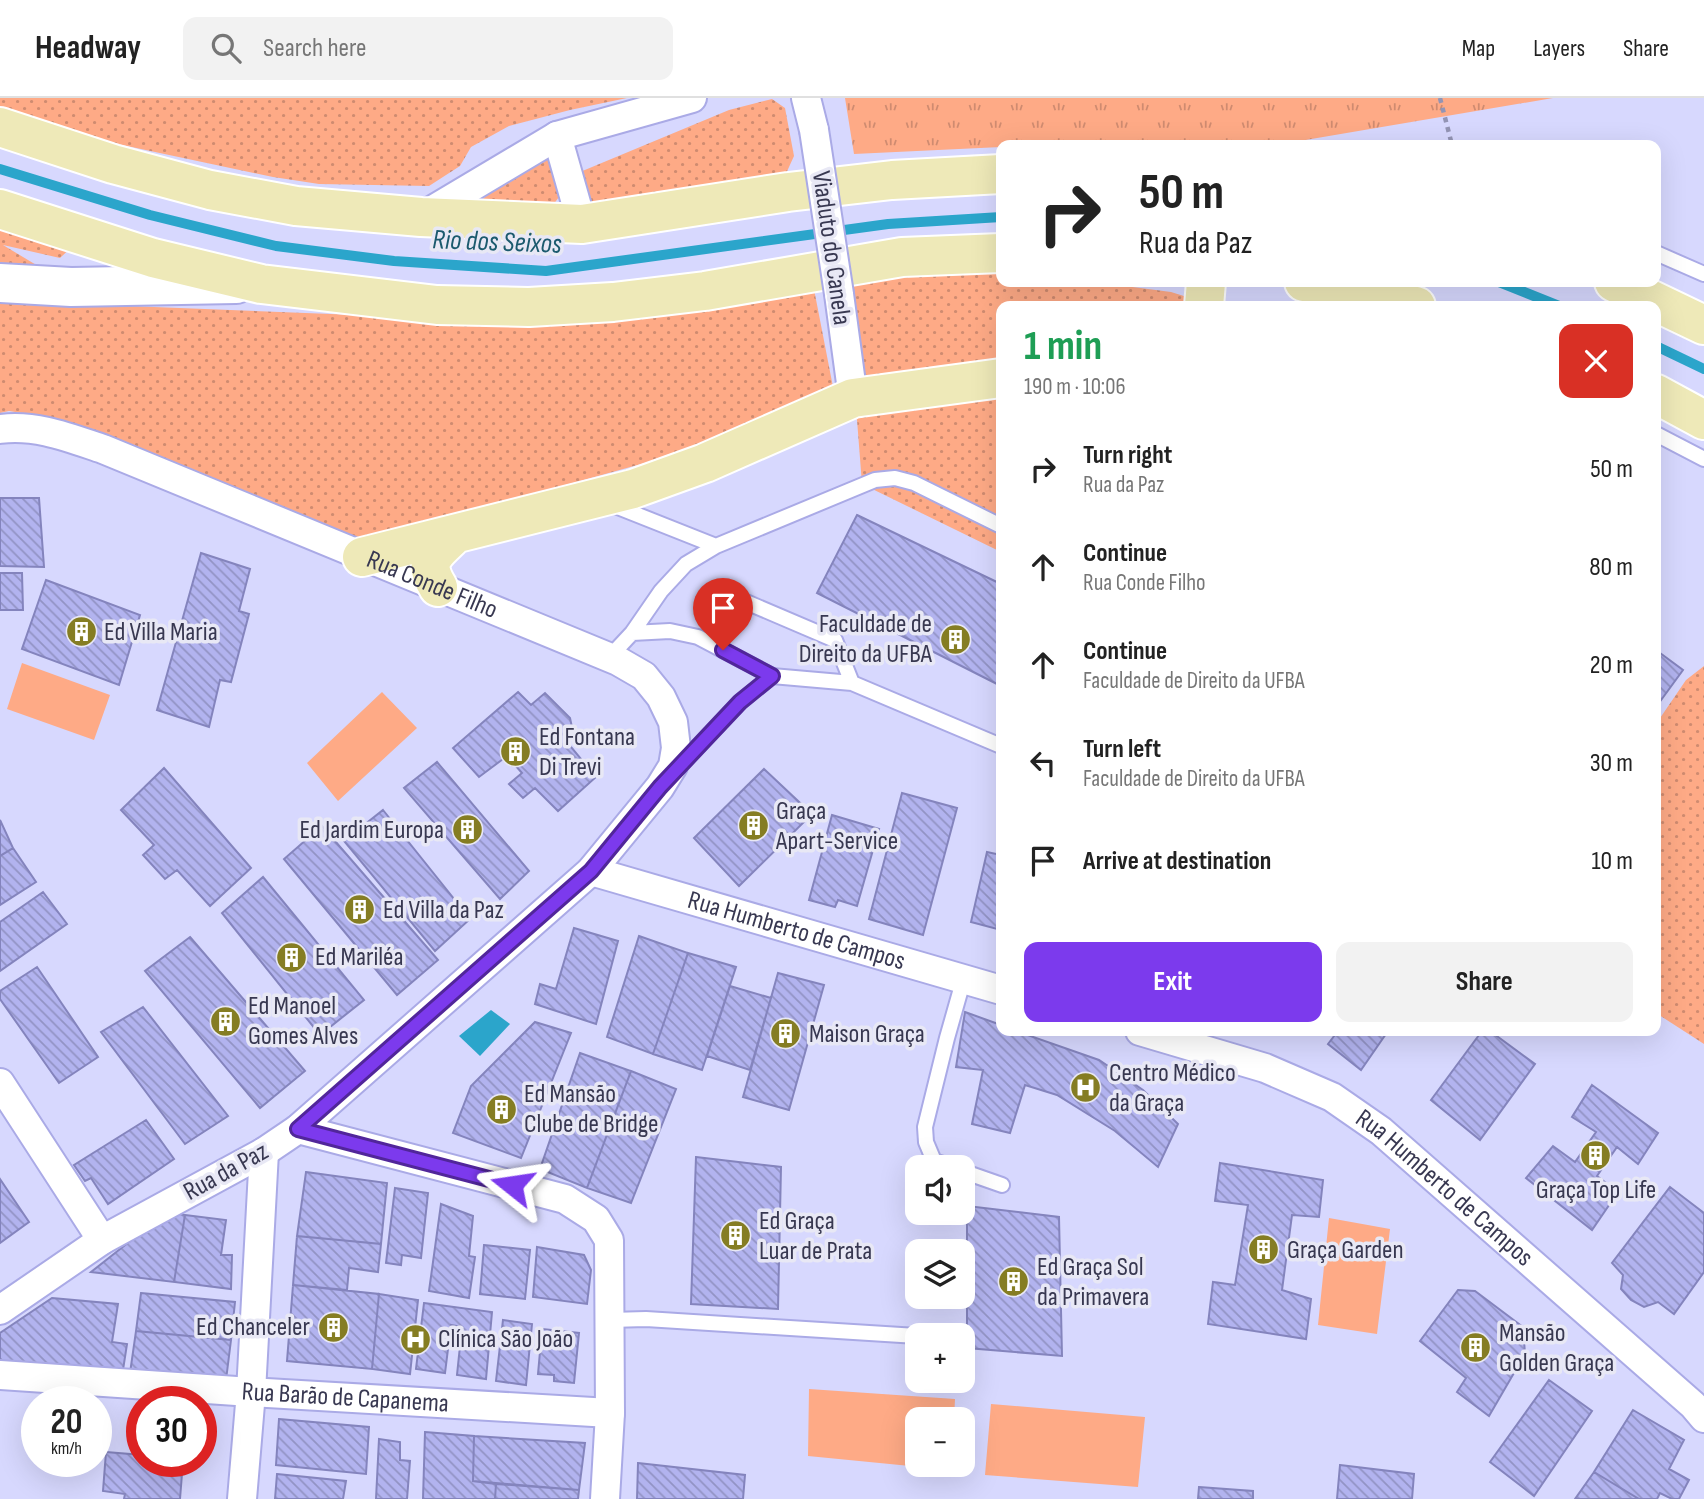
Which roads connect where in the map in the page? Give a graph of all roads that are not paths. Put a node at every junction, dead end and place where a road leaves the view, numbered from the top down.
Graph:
1 (692, 98) edge
2 (806, 98) edge
3 (0, 127) edge
4 (557, 136) junction
5 (996, 174) edge
6 (0, 209) edge
7 (421, 217) junction
8 (582, 224) junction
9 (996, 253) edge
10 (1661, 255) edge
11 (1704, 274) edge
12 (0, 283) edge
13 (261, 284) junction
14 (1327, 287) edge
15 (1624, 287) edge
16 (1393, 301) edge
17 (1654, 301) edge
18 (1661, 304) edge
19 (1704, 325) edge
20 (996, 379) edge
21 (1661, 397) edge
22 (853, 398) junction
23 (1704, 420) edge
24 (0, 429) edge
25 (1661, 437) edge
26 (1704, 459) edge
27 (595, 498) junction
28 (996, 524) edge
29 (455, 534) junction
30 (716, 546) junction
31 (362, 557) junction
32 (438, 587) junction
33 (746, 602) dead end
34 (632, 633) junction
35 (618, 661) junction
36 (772, 676) junction
37 (852, 684) junction
38 (996, 744) edge
39 (660, 787) junction
40 (591, 871) junction
41 (964, 978) junction
42 (996, 988) edge
43 (1157, 1036) edge
44 (0, 1083) edge
45 (298, 1129) junction
46 (264, 1152) junction
47 (931, 1155) edge
48 (975, 1176) edge
49 (1002, 1185) dead end
50 (102, 1240) junction
51 (0, 1310) edge
52 (610, 1320) junction
53 (905, 1335) edge
54 (0, 1375) edge
55 (251, 1392) junction
56 (610, 1413) junction
57 (1704, 1418) edge
58 (242, 1499) edge
59 (605, 1499) edge

1 - 4 street
2 - 22 street, Viaduto do Canela, bridge
3 - 7 main road
4 - 7 street
4 - 8 street
5 - 8 main road
6 - 13 main road
7 - 8 main road
9 - 13 main road
10 - 11 lane
12 - 13 main road
14 - 16 main road
15 - 17 main road
18 - 19 main road
20 - 22 main road
21 - 23 main road
22 - 27 main road
24 - 31 street, Rua Conde Filho
25 - 26 lane
27 - 29 main road
27 - 30 lane
28 - 30 lane
29 - 31 main road
29 - 32 main road
30 - 34 lane
31 - 32 street, Rua Conde Filho
32 - 35 street, Rua Conde Filho
33 - 37 lane
34 - 35 lane
34 - 36 lane
35 - 39 street, Rua Conde Filho
36 - 37 lane
36 - 39 lane
37 - 38 lane
39 - 40 street, Rua Conde Filho
40 - 41 street, Rua Humberto de Campos
40 - 45 street, Rua da Paz
41 - 42 street, Rua Humberto de Campos
41 - 47 lane
43 - 57 street, Rua Humberto de Campos
44 - 50 street
45 - 46 street, Rua da Paz
45 - 52 street
46 - 50 street, Rua da Paz
46 - 55 street
48 - 49 lane
50 - 51 street, Rua da Paz
52 - 53 lane
52 - 56 street
54 - 55 street, Rua Barão de Capanema
55 - 56 street, Rua Barão de Capanema
55 - 58 street
56 - 59 street

